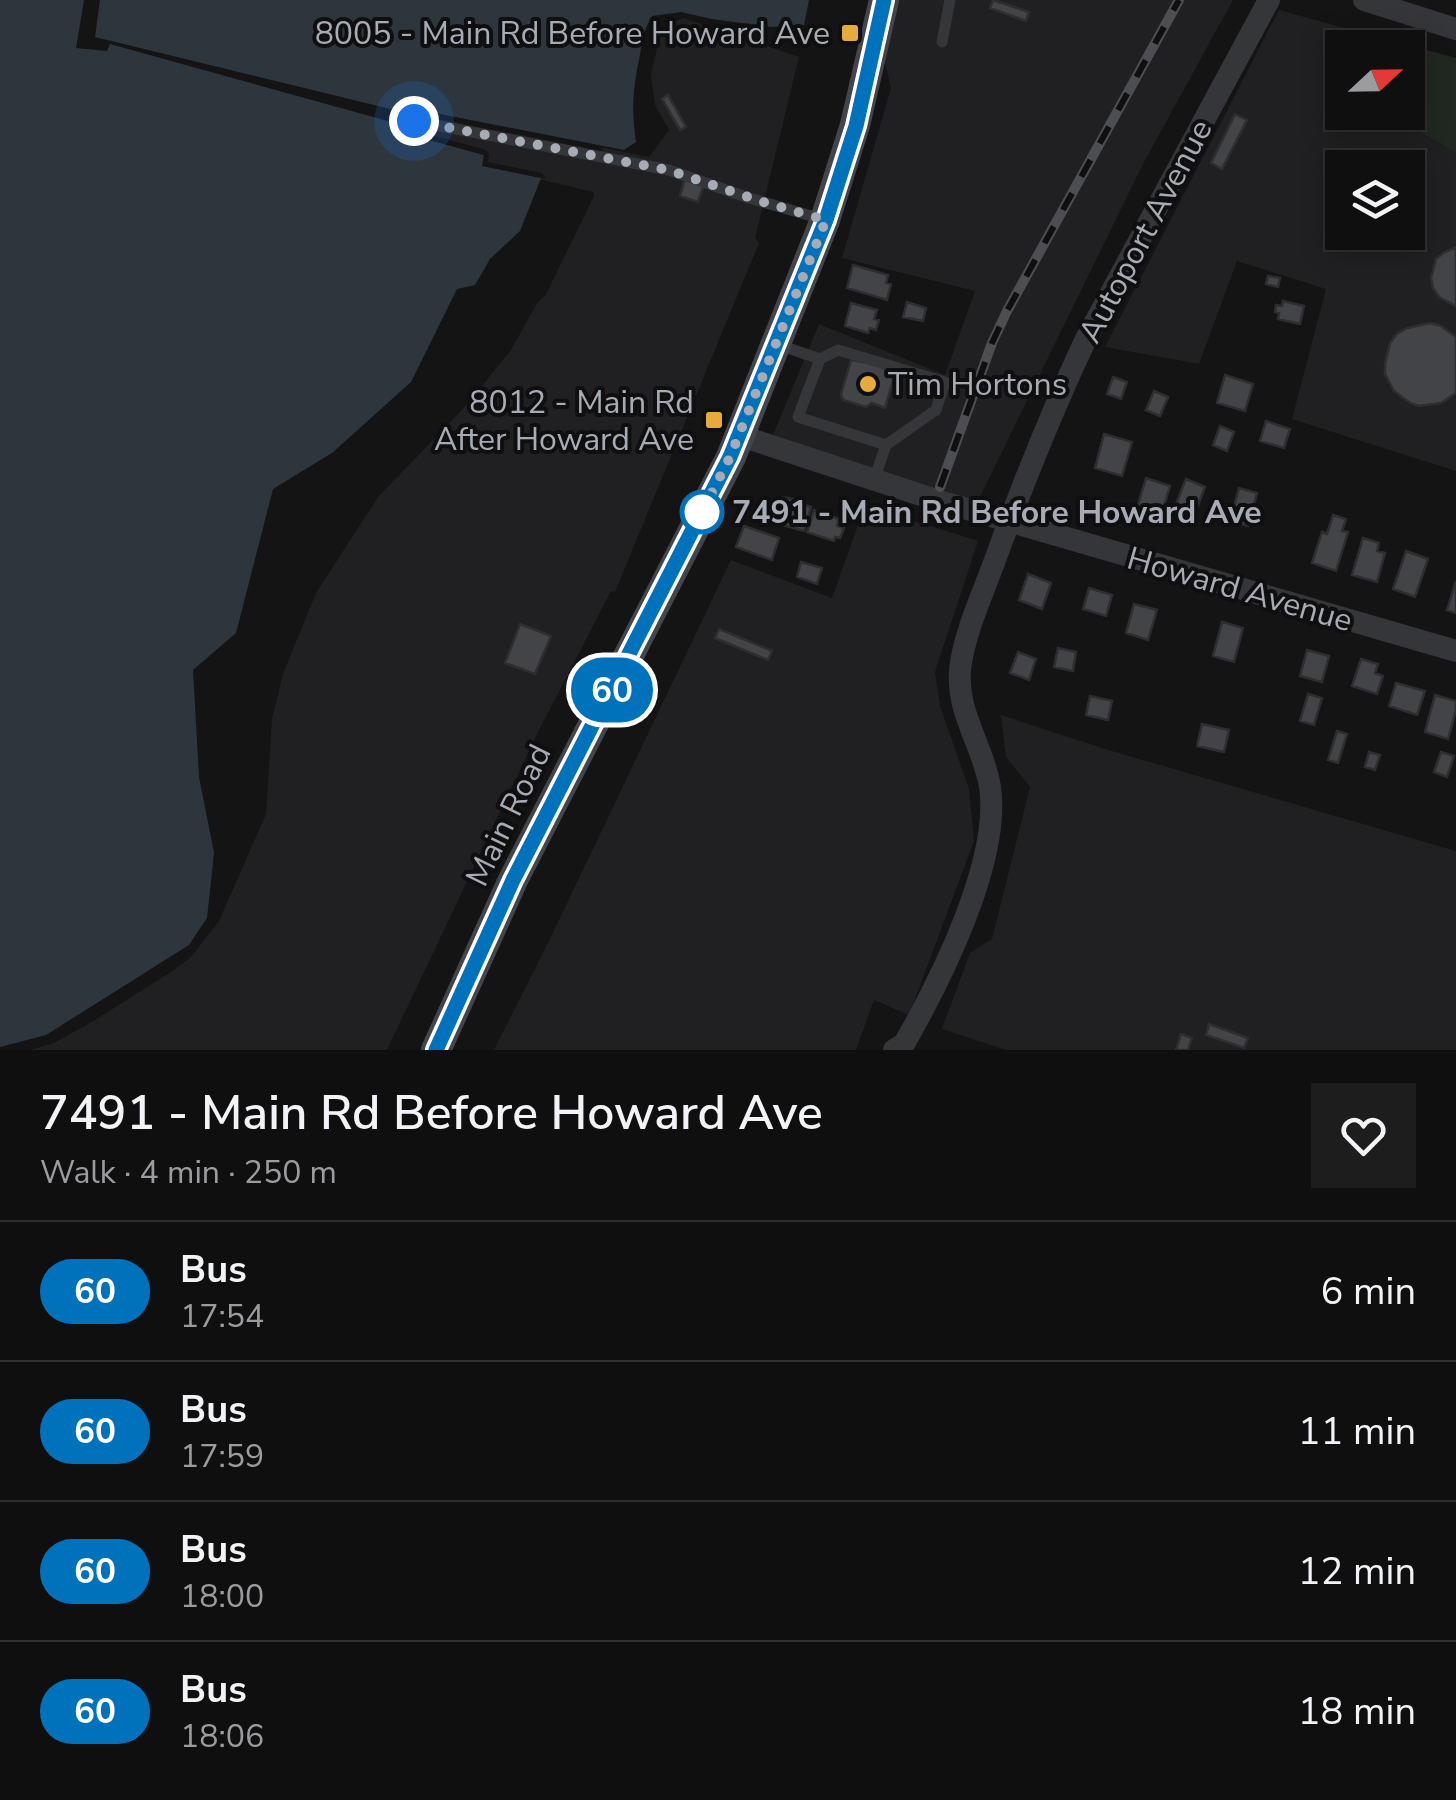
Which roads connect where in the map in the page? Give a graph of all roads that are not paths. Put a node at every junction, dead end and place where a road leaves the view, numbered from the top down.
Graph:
1 (884, 0) edge
2 (950, 0) edge
3 (1269, 0) edge
4 (1364, 0) edge
5 (1456, 29) edge
6 (942, 42) dead end
7 (414, 121) dead end
8 (826, 220) junction
9 (776, 344) junction
10 (820, 360) junction
11 (738, 435) junction
12 (886, 445) junction
13 (874, 480) junction
14 (1009, 522) junction
15 (1456, 651) edge
16 (906, 1048) edge
17 (436, 1050) edge

1 - 8 main road, Main Road
2 - 6 lane
3 - 14 street, Autoport Avenue
4 - 5 street
7 - 8 lane
8 - 9 main road, Main Road
9 - 10 lane
9 - 11 main road, Main Road
10 - 12 lane
10 - 12 lane
11 - 13 street, Howard Avenue
11 - 17 main road, Main Road
12 - 13 lane
13 - 14 street, Howard Avenue
14 - 15 street, Howard Avenue
14 - 16 street, Autoport Avenue

